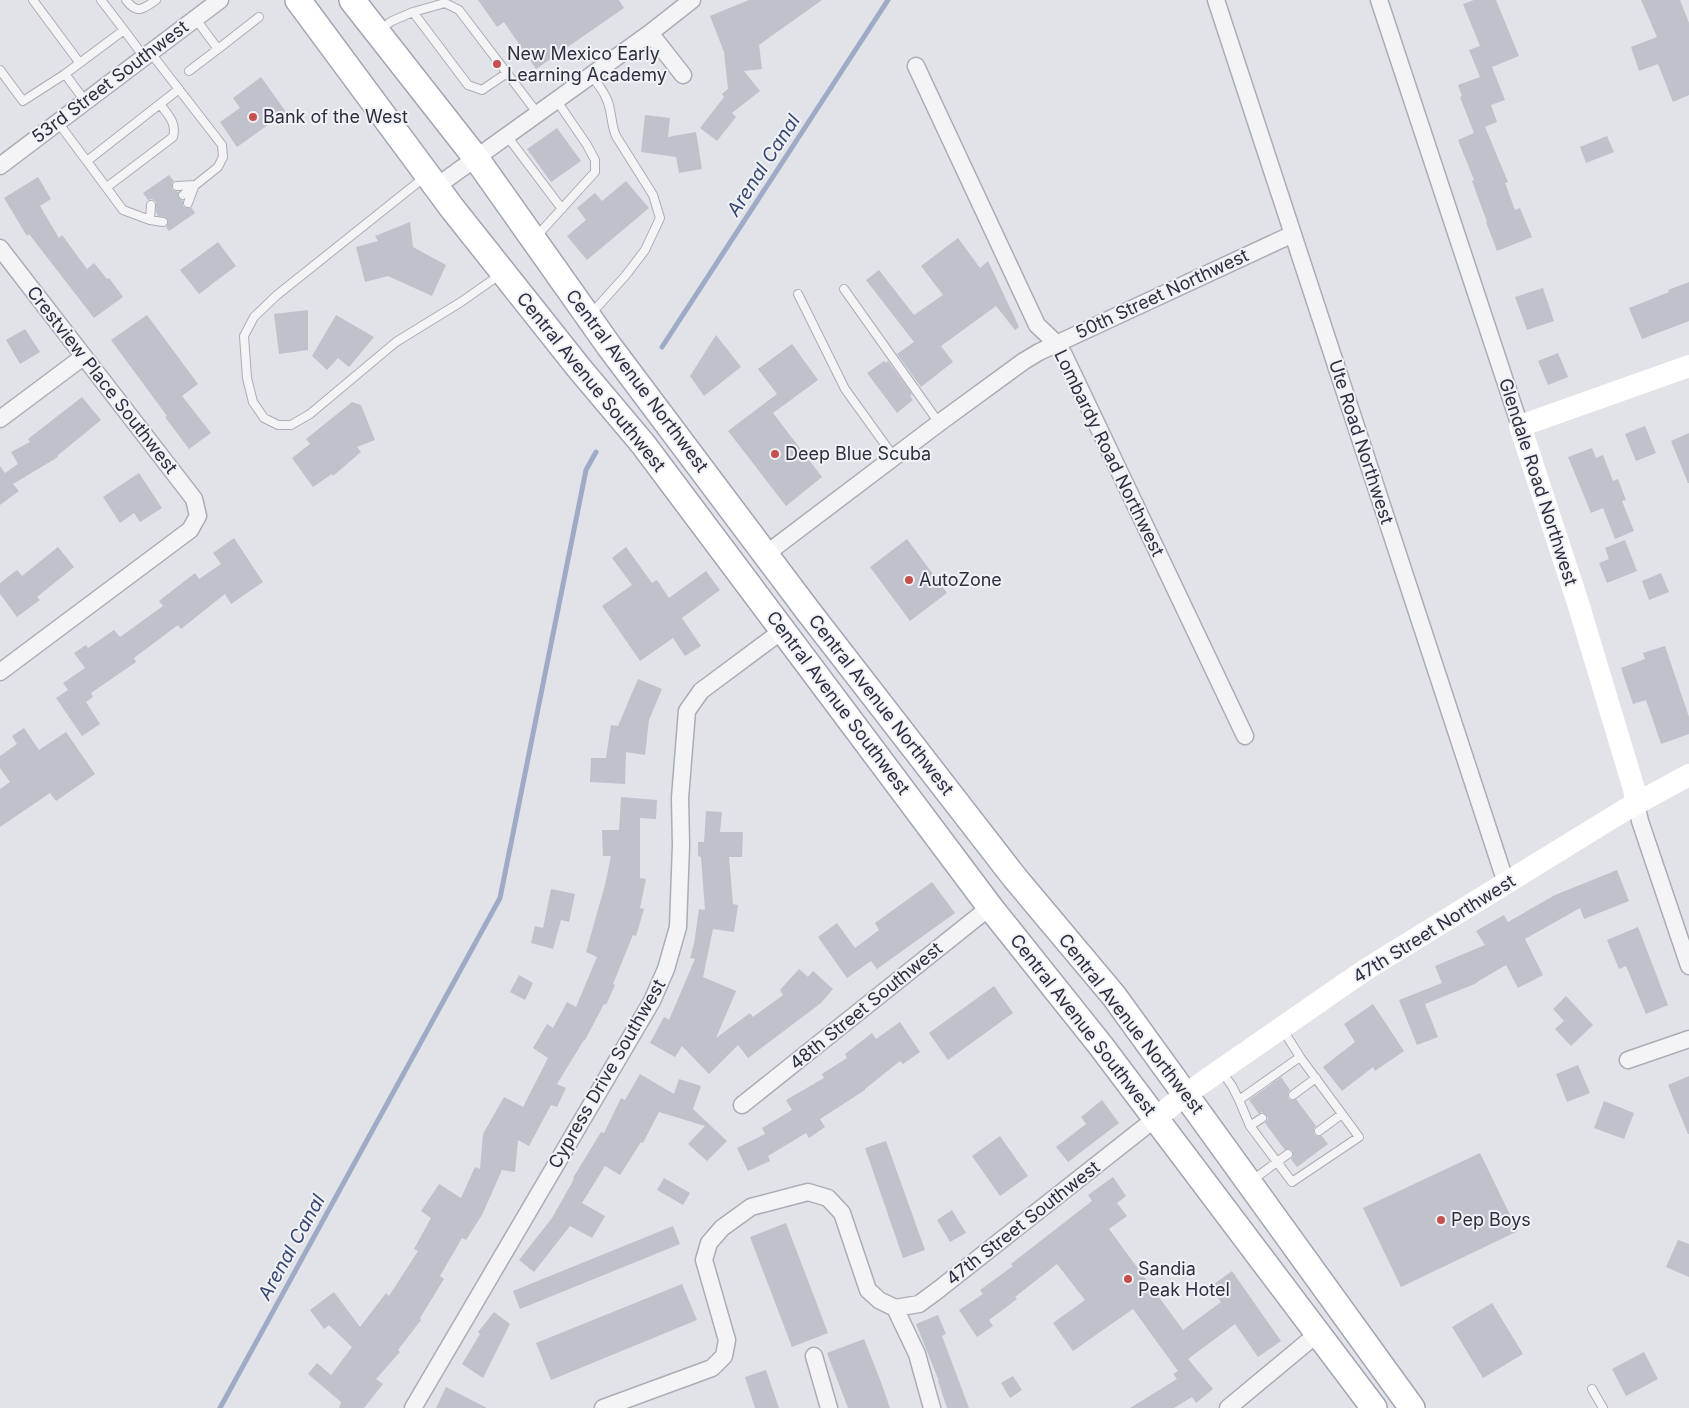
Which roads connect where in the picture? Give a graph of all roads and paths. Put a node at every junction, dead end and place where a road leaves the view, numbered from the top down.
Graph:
1 (33, 0) edge
2 (101, 0) edge
3 (126, 0) edge
4 (156, 0) edge
5 (220, 0) edge
6 (298, 0) edge
7 (352, 0) edge
8 (692, 0) edge
9 (1216, 0) edge
10 (1379, 0) edge
11 (412, 12) junction
12 (195, 18) junction
13 (259, 18) dead end
14 (124, 30) junction
15 (377, 31) junction
16 (650, 33) junction
17 (218, 49) junction
18 (147, 54) junction
19 (79, 62) junction
20 (916, 66) dead end
21 (0, 70) edge
22 (189, 71) dead end
23 (508, 73) junction
24 (65, 74) junction
25 (591, 75) junction
26 (683, 76) dead end
27 (179, 89) junction
28 (556, 100) junction
29 (85, 101) junction
30 (160, 104) junction
31 (538, 114) junction
32 (58, 121) junction
33 (506, 136) junction
34 (476, 158) junction
35 (87, 161) junction
36 (0, 166) edge
37 (432, 180) junction
38 (195, 185) junction
39 (177, 186) dead end
40 (107, 187) junction
41 (183, 195) dead end
42 (188, 203) dead end
43 (151, 205) dead end
44 (562, 209) junction
45 (158, 214) dead end
46 (150, 220) junction
47 (163, 222) dead end
48 (1294, 234) junction
49 (533, 240) junction
50 (0, 248) edge
51 (503, 273) junction
52 (844, 289) dead end
53 (798, 294) dead end
54 (589, 317) junction
55 (1056, 343) junction
56 (83, 357) junction
57 (1689, 366) edge
58 (0, 419) edge
59 (940, 423) junction
60 (1520, 426) junction
61 (894, 457) junction
62 (766, 554) junction
63 (783, 630) junction
64 (0, 672) edge
65 (1245, 736) dead end
66 (1689, 775) edge
67 (1636, 803) junction
68 (1506, 883) junction
69 (990, 907) junction
70 (1689, 966) edge
71 (1281, 1028) junction
72 (1689, 1039) edge
73 (1300, 1056) junction
74 (1628, 1060) dead end
75 (1221, 1070) junction
76 (1316, 1078) junction
77 (1186, 1094) junction
78 (1293, 1095) dead end
79 (1239, 1100) junction
80 (742, 1105) dead end
81 (1342, 1114) junction
82 (1156, 1118) junction
83 (1262, 1118) dead end
84 (1250, 1126) junction
85 (1319, 1131) dead end
86 (1288, 1154) dead end
87 (1277, 1162) junction
88 (1250, 1183) junction
89 (895, 1308) junction
90 (1317, 1334) junction
91 (814, 1356) dead end
92 (1592, 1389) dead end
93 (413, 1408) edge
94 (603, 1408) edge
95 (829, 1408) edge
96 (932, 1408) edge
97 (1228, 1408) edge
98 (1374, 1408) edge
99 (1412, 1408) edge
100 (1603, 1408) edge

1 - 19 lane
2 - 14 lane
3 - 4 lane
5 - 12 street, 53rd Street Southwest
6 - 37 main road, Central Avenue Southwest
7 - 15 main road, Central Avenue Northwest
8 - 16 street
9 - 48 street, Ute Road Northwest
10 - 60 street, Glendale Road Northwest
11 - 15 lane
11 - 23 lane
11 - 23 lane
12 - 17 lane
12 - 18 street, 53rd Street Southwest
13 - 17 lane
14 - 18 lane
14 - 19 lane
15 - 34 main road, Central Avenue Northwest
16 - 25 street
16 - 26 street
17 - 22 lane
18 - 27 lane
18 - 29 street, 53rd Street Southwest
19 - 24 lane
20 - 55 street, Lombardy Road Northwest
21 - 24 lane
23 - 31 lane
24 - 29 lane
25 - 28 street
25 - 54 lane
27 - 30 lane
27 - 38 lane
28 - 31 street
28 - 44 lane
29 - 32 street, 53rd Street Southwest
30 - 35 lane
30 - 40 lane
31 - 33 street
32 - 35 lane
32 - 36 street, 53rd Street Southwest
33 - 34 street
33 - 44 lane
34 - 37 street
34 - 49 main road, Central Avenue Northwest
35 - 40 lane
37 - 51 main road, Central Avenue Southwest
37 - 51 lane
38 - 39 lane
38 - 41 lane
38 - 42 lane
40 - 46 lane
43 - 46 lane
44 - 49 lane
45 - 46 lane
46 - 47 lane
48 - 55 street, 50th Street Northwest
48 - 68 street, Ute Road Northwest
49 - 54 main road, Central Avenue Northwest
50 - 56 street, Crestview Place Southwest
51 - 63 main road, Central Avenue Southwest
52 - 59 lane
53 - 61 lane
54 - 62 main road, Central Avenue Northwest
55 - 59 street, 50th Street Northwest
55 - 65 street, Lombardy Road Northwest
56 - 58 street
56 - 64 street, Crestview Place Southwest
57 - 60 street
59 - 61 street, 50th Street Northwest
60 - 67 street, Glendale Road Northwest
61 - 62 street, 50th Street Northwest
62 - 77 main road, Central Avenue Northwest
63 - 69 main road, Central Avenue Southwest
63 - 93 street, Cypress Drive Southwest
66 - 67 street, 47th Street Northwest
67 - 68 street, 47th Street Northwest
67 - 70 street, Glendale Road Northwest
68 - 71 street, 47th Street Northwest
69 - 80 street, 48th Street Southwest
69 - 82 main road, Central Avenue Southwest
71 - 73 lane
71 - 75 street, 47th Street Northwest
72 - 74 street
73 - 76 lane
73 - 79 lane
75 - 77 street, 47th Street Northwest
75 - 79 lane
76 - 78 lane
76 - 81 lane
77 - 82 street, 47th Street Southwest
77 - 88 main road, Central Avenue Northwest
79 - 84 lane
81 - 85 lane
81 - 87 lane
82 - 89 street, 47th Street Southwest
82 - 90 main road, Central Avenue Southwest
83 - 84 lane
84 - 87 lane
86 - 87 lane
87 - 88 lane
88 - 99 main road, Central Avenue Northwest
89 - 94 street
89 - 96 street
90 - 97 street
90 - 98 main road, Central Avenue Southwest
91 - 95 street
92 - 100 lane

